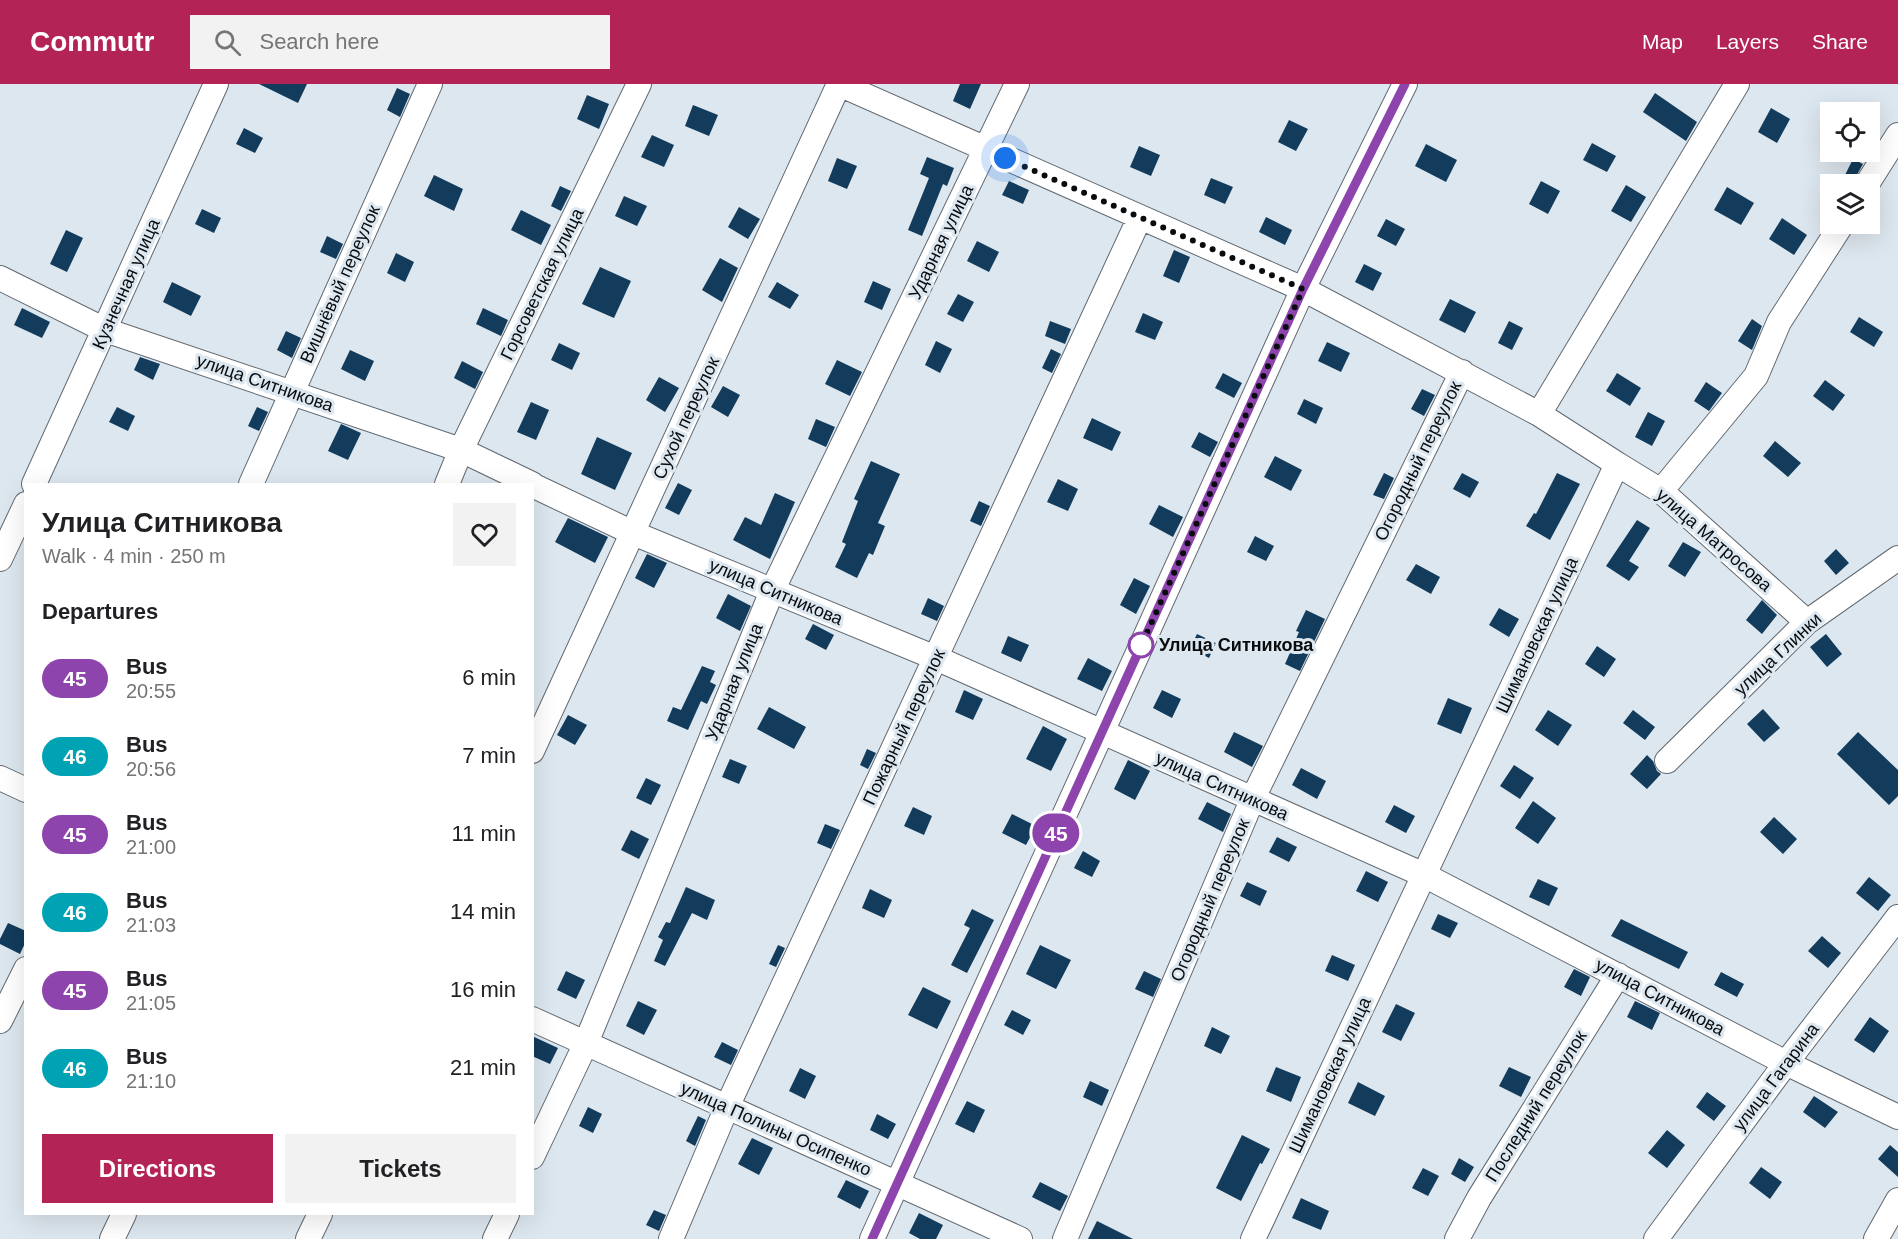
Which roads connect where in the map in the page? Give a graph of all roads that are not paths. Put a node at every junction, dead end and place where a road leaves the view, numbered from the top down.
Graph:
1 (216, 84) edge
2 (430, 84) edge
3 (639, 84) edge
4 (839, 84) edge
5 (1017, 84) edge
6 (1405, 84) edge
7 (1737, 84) edge
8 (1898, 135) edge
9 (986, 149) junction
10 (1873, 174) edge
11 (1140, 217) junction
12 (1836, 234) edge
13 (0, 278) edge
14 (1303, 289) junction
15 (105, 330) junction
16 (1462, 372) junction
17 (292, 392) junction
18 (1539, 414) junction
19 (461, 450) junction
20 (1617, 464) junction
21 (34, 483) edge
22 (251, 483) edge
23 (447, 483) edge
24 (528, 483) edge
25 (534, 486) edge
26 (1661, 491) junction
27 (24, 508) edge
28 (633, 533) junction
29 (1898, 558) edge
30 (0, 559) edge
31 (772, 591) junction
32 (1807, 622) junction
33 (936, 658) junction
34 (1101, 733) junction
35 (534, 747) edge
36 (1667, 761) dead end
37 (0, 778) edge
38 (24, 789) edge
39 (1253, 798) junction
40 (1424, 875) junction
41 (1898, 917) edge
42 (24, 973) edge
43 (1617, 975) junction
44 (534, 1020) edge
45 (0, 1021) edge
46 (586, 1043) junction
47 (1786, 1063) junction
48 (727, 1107) junction
49 (1898, 1117) edge
50 (534, 1154) edge
51 (897, 1183) junction
52 (1898, 1200) edge
53 (124, 1215) edge
54 (320, 1215) edge
55 (507, 1215) edge
56 (112, 1239) edge
57 (308, 1239) edge
58 (495, 1239) edge
59 (671, 1239) edge
60 (872, 1239) edge
61 (1020, 1239) edge
62 (1065, 1239) edge
63 (1253, 1239) edge
64 (1457, 1239) edge
65 (1656, 1239) edge
66 (1876, 1239) edge

1 - 15 street, Кузнечная улица
2 - 17 street, Вишнёвый переулок
3 - 19 street, Горсоветская улица
4 - 9 street
4 - 28 street, Сухой переулок
5 - 9 street, Ударная улица
6 - 14 street
7 - 18 street
8 - 10 street
9 - 11 street
9 - 31 street, Ударная улица
11 - 14 street
11 - 33 street, Пожарный переулок
12 - 26 street
13 - 15 street, улица Ситникова
14 - 16 street
14 - 34 street
15 - 17 street, улица Ситникова
15 - 21 street, Кузнечная улица
16 - 18 street
16 - 39 street, Огородный переулок
17 - 19 street, улица Ситникова
17 - 22 street, Вишнёвый переулок
18 - 20 street
19 - 23 street, Горсоветская улица
19 - 24 street, улица Ситникова
20 - 26 street, улица Матросова
20 - 40 street, Шимановская улица
25 - 28 street, улица Ситникова
26 - 32 street, улица Матросова
27 - 30 street
28 - 31 street, улица Ситникова
28 - 35 street, Сухой переулок
29 - 32 street, улица Глинки
31 - 33 street, улица Ситникова
31 - 46 street, Ударная улица
32 - 36 street, улица Глинки
33 - 34 street, улица Ситникова
33 - 48 street, Пожарный переулок
34 - 39 street, улица Ситникова
34 - 51 street
37 - 38 street
39 - 40 street, улица Ситникова
39 - 62 street, Огородный переулок
40 - 43 street, улица Ситникова
40 - 63 street, Шимановская улица
41 - 47 street, улица Гагарина
42 - 45 street
43 - 47 street, улица Ситникова
43 - 64 street, Последний переулок
44 - 46 street, улица Полины Осипенко
46 - 48 street, улица Полины Осипенко
46 - 50 street, Ударная улица
47 - 49 street, улица Ситникова
47 - 65 street, улица Гагарина
48 - 51 street, улица Полины Осипенко
48 - 59 street, Пожарный переулок
51 - 60 street
51 - 61 street, улица Полины Осипенко
52 - 66 street
53 - 56 street
54 - 57 street
55 - 58 street

